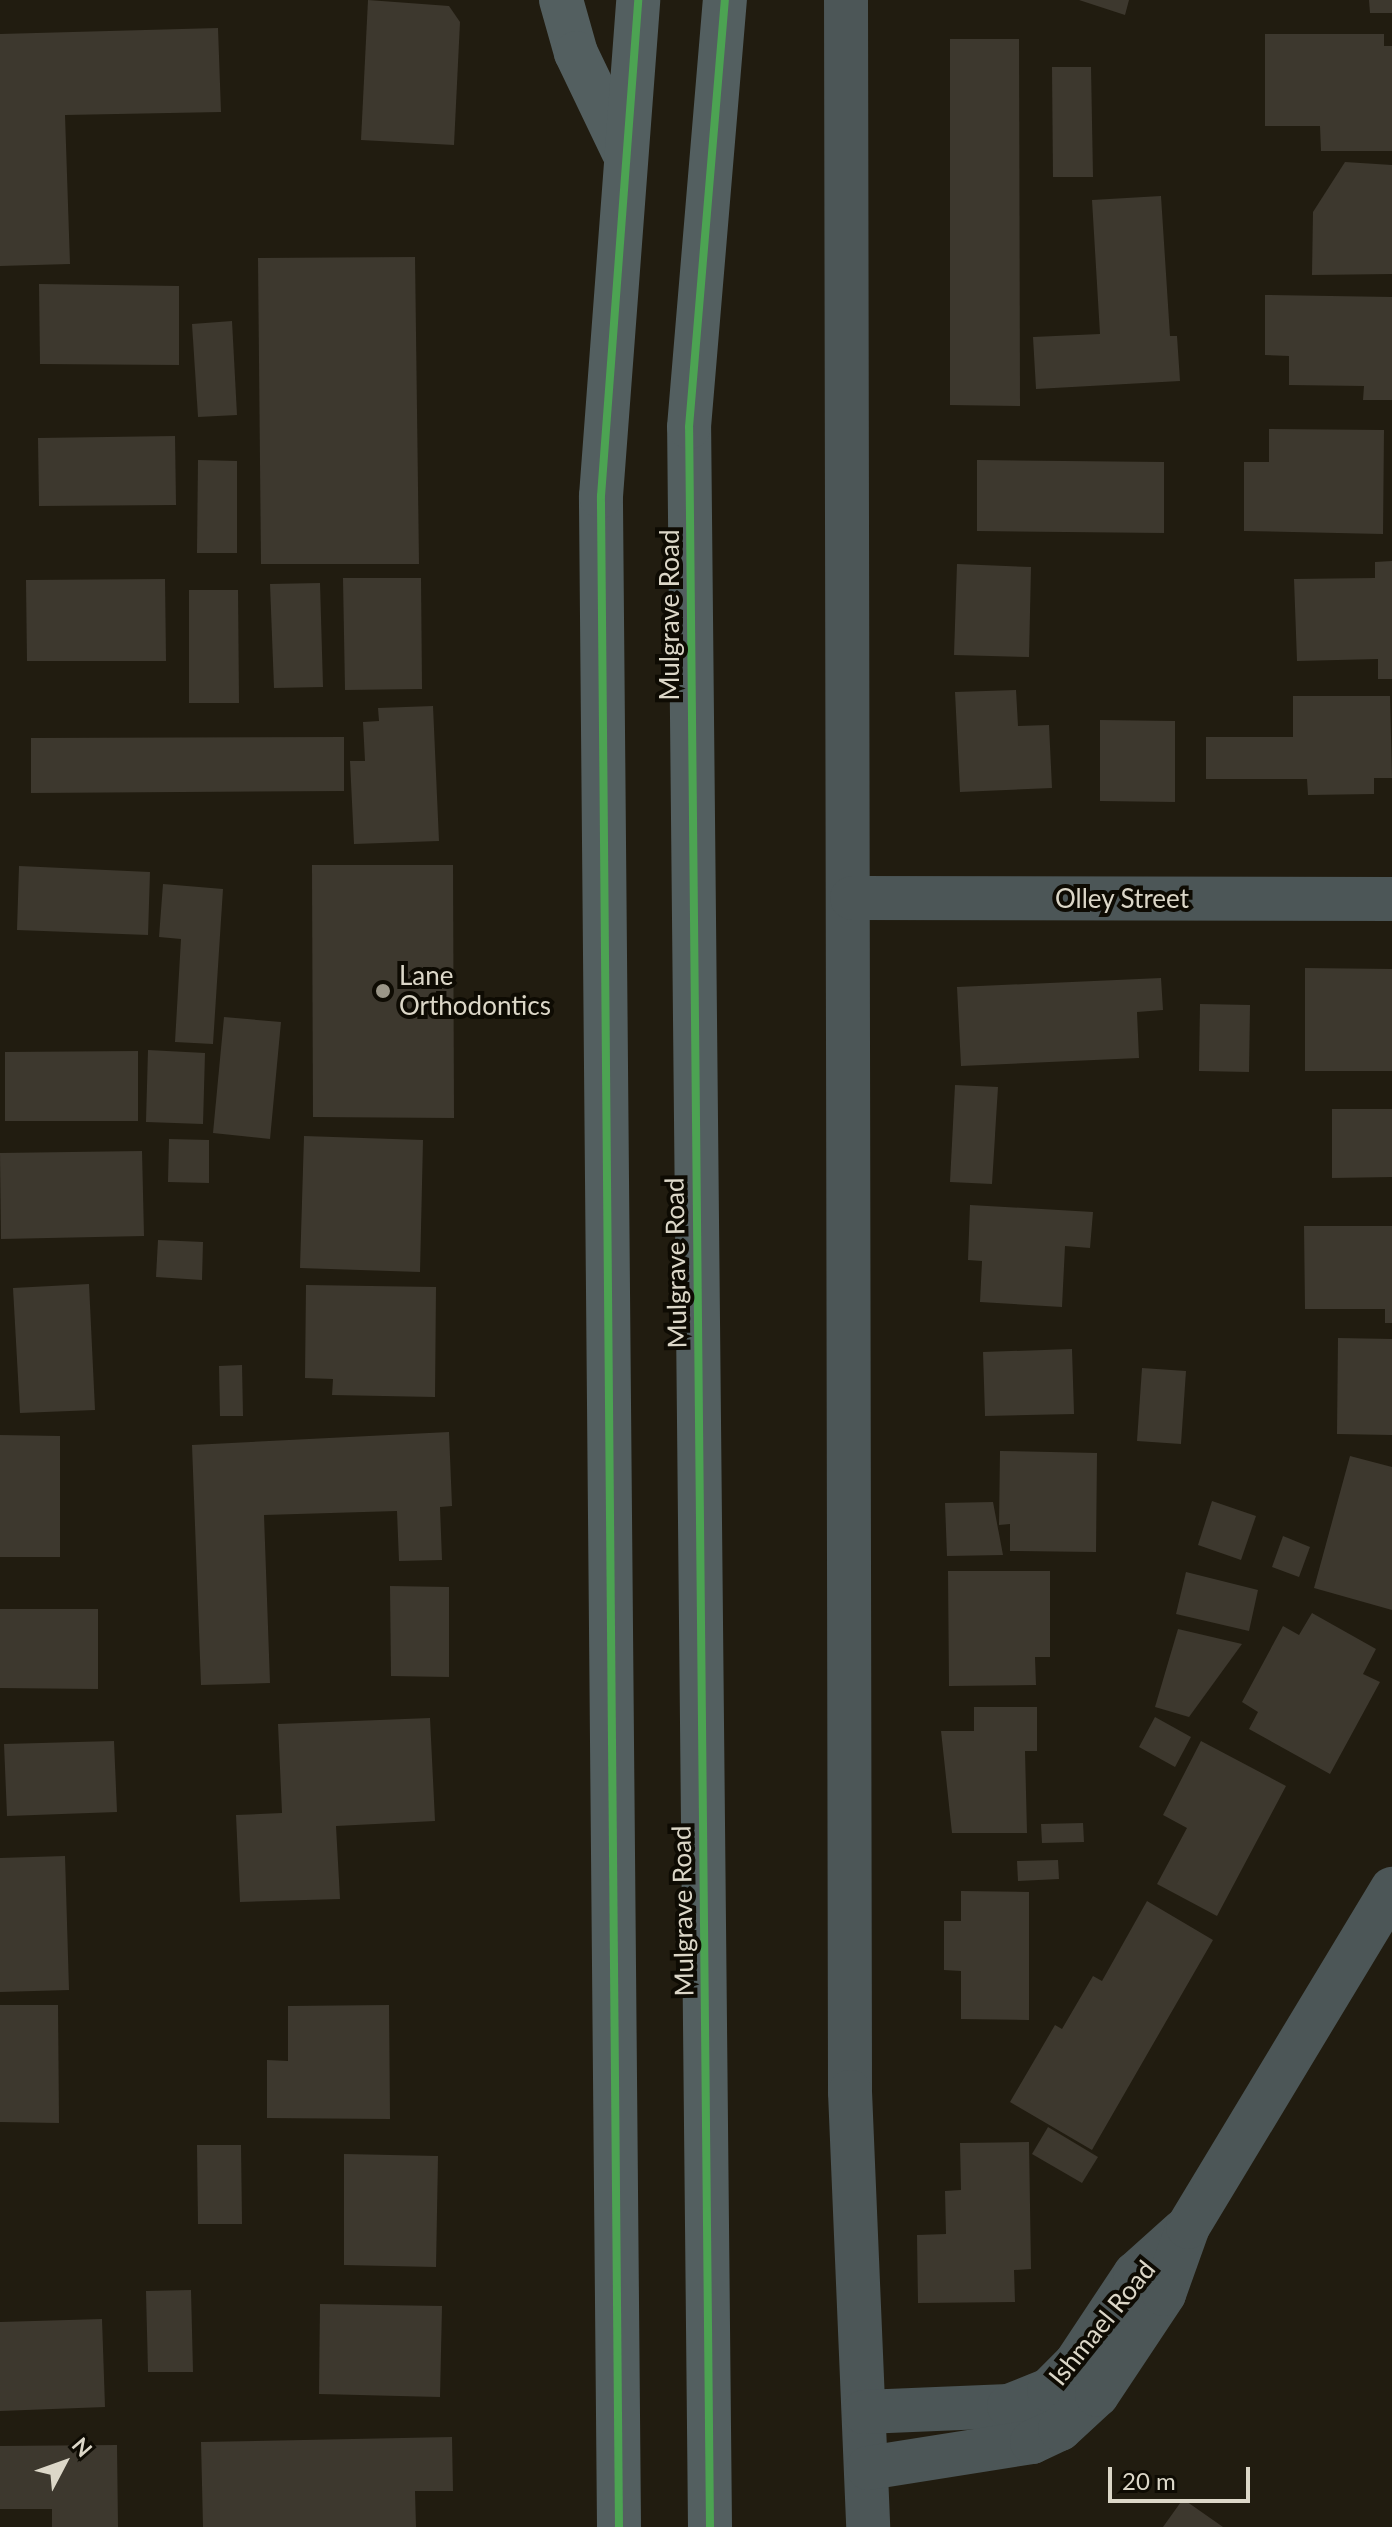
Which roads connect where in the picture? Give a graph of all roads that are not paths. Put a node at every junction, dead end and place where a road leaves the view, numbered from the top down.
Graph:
1 (561, 0) edge
2 (638, 0) edge
3 (725, 0) edge
4 (846, 0) edge
5 (624, 153) junction
6 (852, 898) junction
7 (1392, 899) edge
8 (1392, 1889) edge
9 (1188, 2227) junction
10 (864, 2412) junction
11 (868, 2468) junction
12 (619, 2527) edge
13 (710, 2527) edge
14 (868, 2527) edge

1 - 5 main road
2 - 5 main road
3 - 13 main road, Mulgrave Road
4 - 6 street
5 - 12 main road
6 - 7 street, Olley Street
6 - 10 street
8 - 9 street, Ishmael Road
9 - 10 street, Ishmael Road
9 - 11 street, Ishmael Road
10 - 11 street
11 - 14 street

